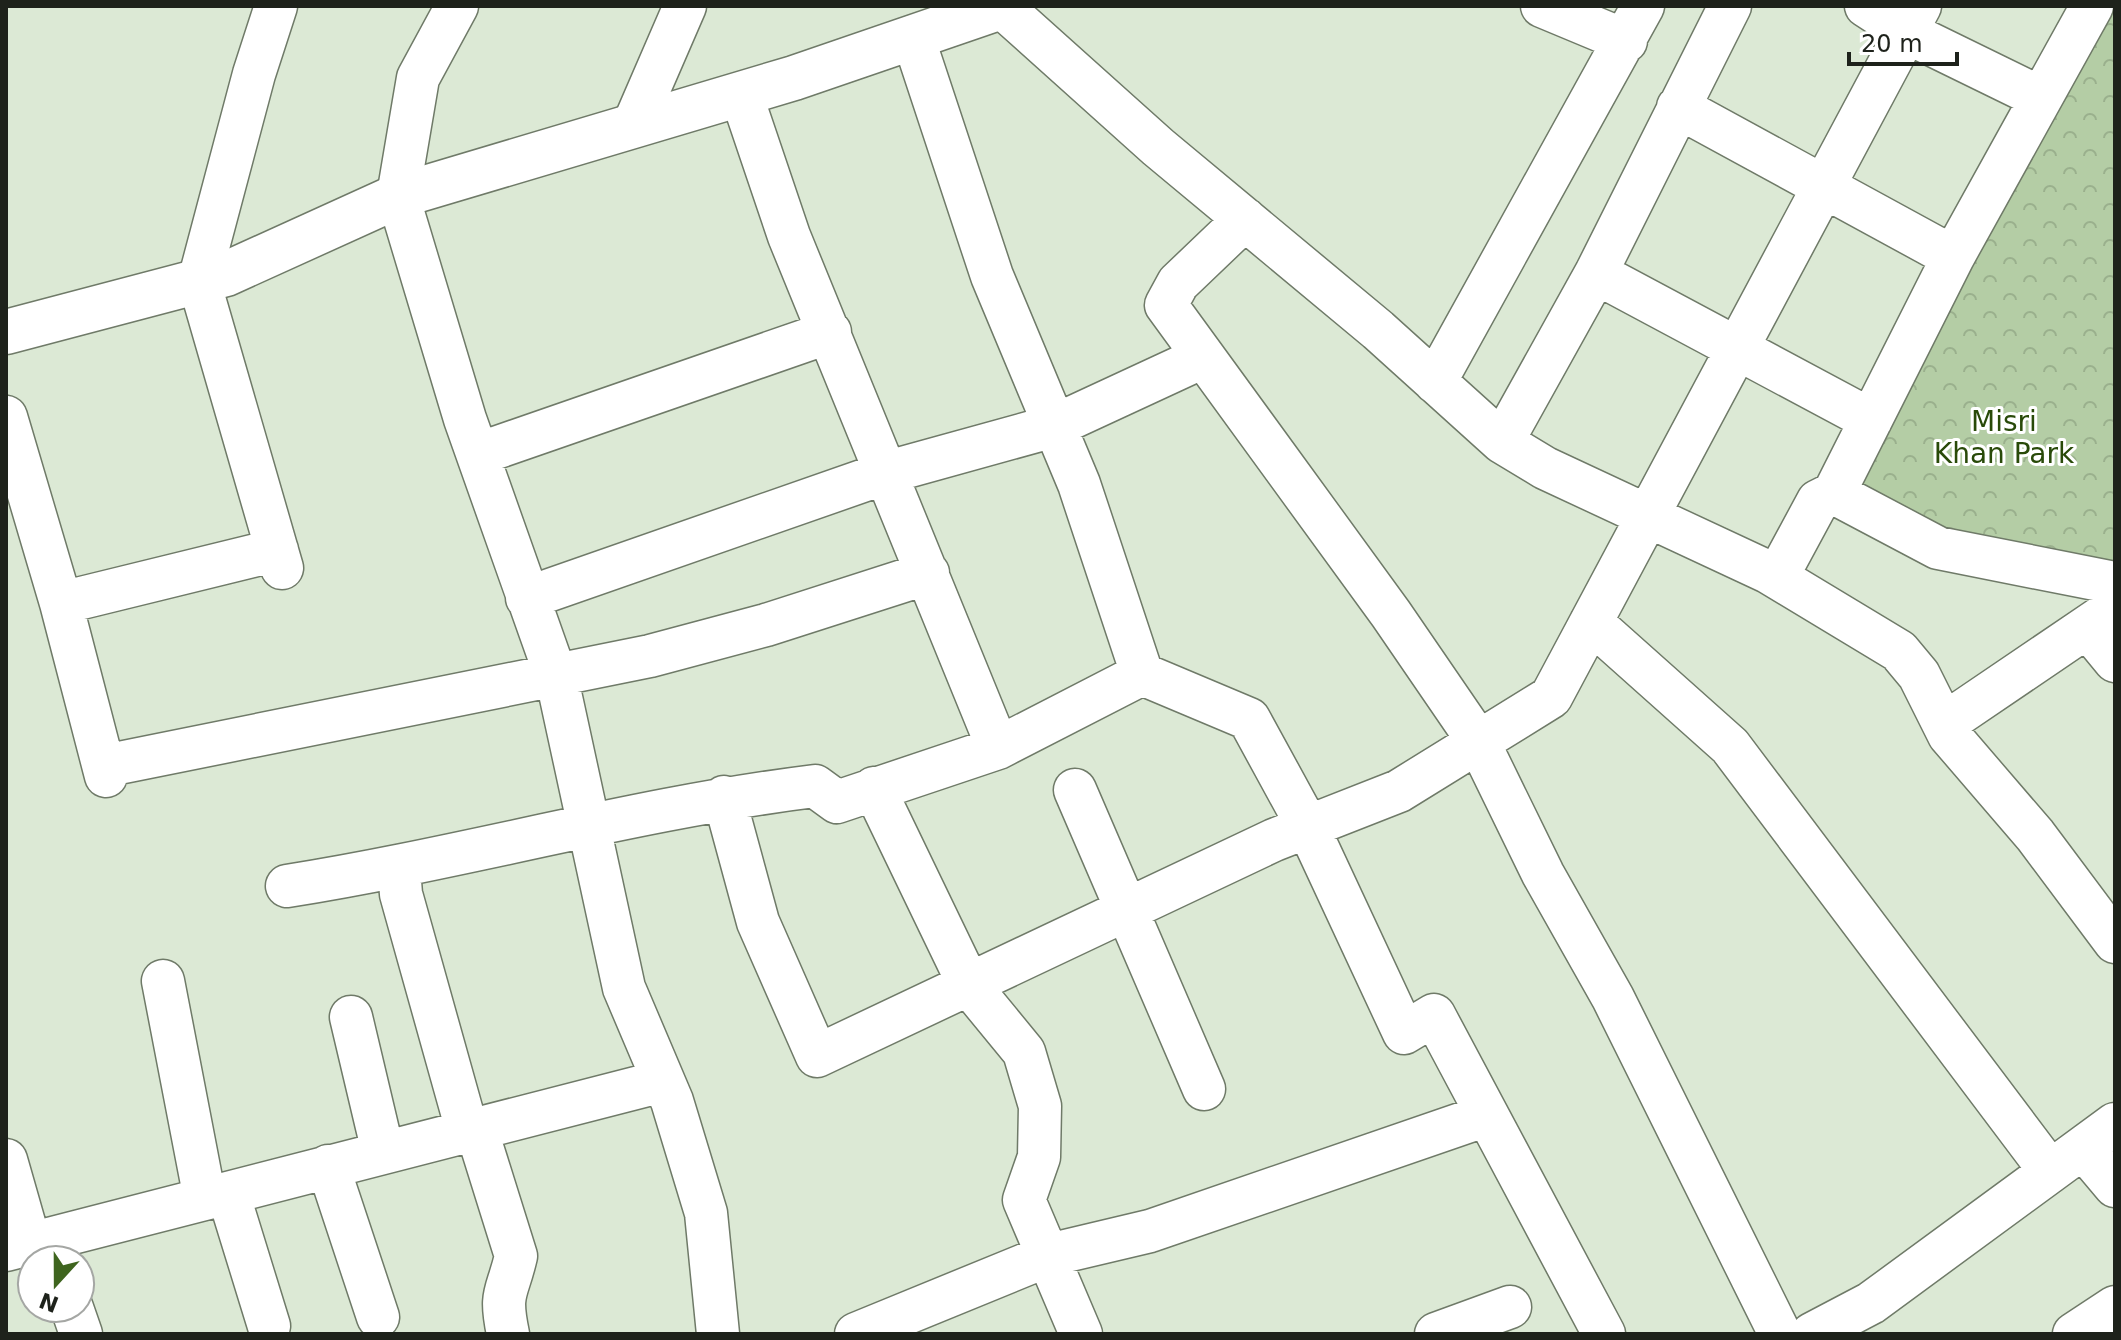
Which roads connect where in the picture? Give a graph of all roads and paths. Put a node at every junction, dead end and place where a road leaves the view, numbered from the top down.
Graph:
1 (276, 6) edge
2 (457, 6) edge
3 (685, 6) edge
4 (1003, 6) edge
5 (1542, 6) edge
6 (1730, 6) edge
7 (1866, 6) edge
8 (2092, 6) edge
9 (1913, 19) edge
10 (1634, 24) edge
11 (913, 37) junction
12 (741, 94) junction
13 (2041, 98) junction
14 (1678, 107) junction
15 (633, 126) junction
16 (1823, 188) junction
17 (398, 196) junction
18 (1245, 219) junction
19 (1953, 257) junction
20 (1596, 273) junction
21 (199, 281) junction
22 (6, 332) edge
23 (830, 332) junction
24 (1737, 349) junction
25 (1203, 357) junction
26 (1435, 382) junction
27 (6, 417) edge
28 (1871, 420) junction
29 (1054, 426) junction
30 (1502, 442) junction
31 (478, 454) junction
32 (888, 472) junction
33 (1834, 493) junction
34 (1649, 514) junction
35 (928, 573) junction
36 (1777, 577) junction
37 (2115, 583) edge
38 (527, 598) junction
39 (61, 603) junction
40 (2101, 617) edge
41 (1591, 622) junction
42 (2115, 661) edge
43 (1142, 674) junction
44 (555, 675) junction
45 (1944, 724) junction
46 (1478, 741) junction
47 (998, 748) junction
48 (874, 788) junction
49 (1075, 790) dead end
50 (724, 797) junction
51 (1308, 827) junction
52 (588, 828) junction
53 (399, 869) junction
54 (287, 886) dead end
55 (1126, 910) junction
56 (2115, 942) edge
57 (163, 981) dead end
58 (969, 985) junction
59 (351, 1017) dead end
60 (663, 1081) junction
61 (1204, 1089) dead end
62 (1487, 1115) junction
63 (472, 1129) junction
64 (2083, 1148) edge
65 (383, 1152) junction
66 (6, 1160) edge
67 (328, 1166) junction
68 (2115, 1186) edge
69 (216, 1196) junction
70 (35, 1244) edge
71 (50, 1244) edge
72 (1049, 1255) junction
73 (1510, 1307) dead end
74 (2115, 1307) edge
75 (378, 1317) dead end
76 (1881, 1318) edge
77 (269, 1326) dead end
78 (508, 1334) edge
79 (718, 1334) edge
80 (856, 1334) edge
81 (1081, 1334) edge
82 (1436, 1334) edge
83 (1604, 1334) edge
84 (1780, 1334) edge
85 (1812, 1334) edge
86 (2074, 1334) edge

1 - 21 street
2 - 17 street
3 - 15 street
4 - 11 street
4 - 18 street
5 - 10 street
6 - 14 street
7 - 9 street
8 - 13 street
9 - 13 street
9 - 16 street
10 - 26 street
11 - 12 street
11 - 29 street
12 - 15 street
12 - 23 street
13 - 19 street
14 - 16 street
14 - 20 street
15 - 17 street
16 - 19 street
16 - 24 street
17 - 21 street
17 - 31 street
18 - 25 street
18 - 26 street
19 - 28 street
20 - 24 street
20 - 30 street
21 - 22 street
21 - 39 street
23 - 31 street
23 - 32 street
24 - 28 street
24 - 34 street
25 - 29 street
25 - 46 street
26 - 30 street
27 - 39 street
28 - 33 street
29 - 32 street
29 - 43 street
30 - 34 street
31 - 38 street
32 - 35 street
32 - 38 street
33 - 36 street
33 - 37 street
34 - 36 street
34 - 41 street
35 - 44 street
35 - 47 street
36 - 45 street
38 - 44 street
39 - 44 street
40 - 42 street
40 - 45 street
41 - 46 street
41 - 64 street
43 - 47 street
43 - 51 street
44 - 52 street
45 - 56 street
46 - 51 street
46 - 84 street
47 - 48 street
48 - 50 street
48 - 58 street
49 - 55 street
50 - 52 street
50 - 58 street
51 - 55 street
51 - 62 street
52 - 53 street
52 - 60 street
53 - 54 street
53 - 63 street
55 - 58 street
55 - 61 street
57 - 69 street
58 - 72 street
59 - 65 street
60 - 63 street
60 - 79 street
62 - 72 street
62 - 83 street
63 - 65 street
63 - 78 street
64 - 68 street
64 - 76 street
65 - 67 street
66 - 70 street
67 - 69 street
67 - 75 street
69 - 71 street
69 - 77 street
72 - 80 street
72 - 81 street
73 - 82 street
74 - 86 street
76 - 85 street

